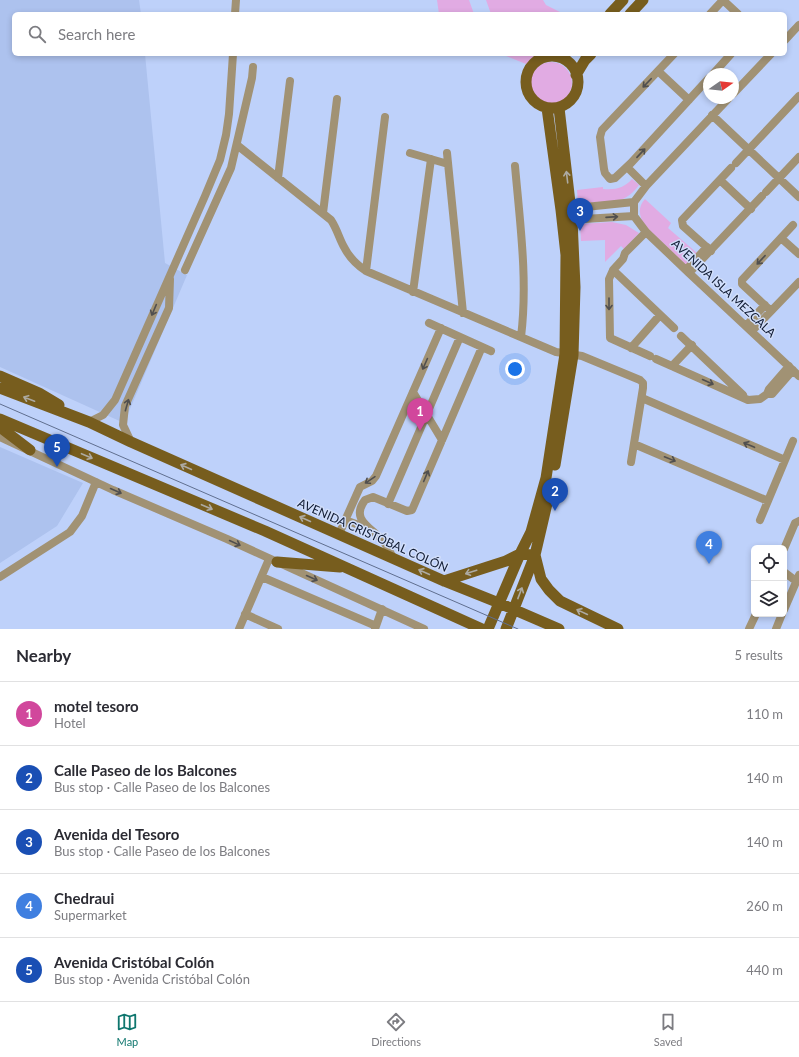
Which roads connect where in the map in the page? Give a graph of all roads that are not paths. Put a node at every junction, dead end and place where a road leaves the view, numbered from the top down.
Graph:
1 (236, 0) edge
2 (624, 0) edge
3 (643, 0) edge
4 (235, 12) edge
5 (612, 12) edge
6 (632, 12) edge
7 (712, 12) edge
8 (736, 12) edge
9 (799, 26) edge
10 (787, 38) edge
11 (233, 56) edge
12 (589, 56) edge
13 (672, 56) edge
14 (729, 56) edge
15 (769, 56) edge
16 (568, 57) edge
17 (253, 67) dead end
18 (718, 68) edge
19 (658, 71) junction
20 (576, 74) junction
21 (290, 81) dead end
22 (703, 85) edge
23 (739, 88) edge
24 (799, 96) edge
25 (337, 99) dead end
26 (689, 100) junction
27 (723, 104) edge
28 (547, 108) junction
29 (559, 108) junction
30 (713, 114) junction
31 (384, 117) dead end
32 (236, 145) junction
33 (750, 149) junction
34 (447, 153) dead end
35 (410, 154) dead end
36 (799, 157) edge
37 (431, 159) junction
38 (448, 164) junction
39 (629, 165) junction
40 (515, 166) dead end
41 (278, 178) junction
42 (779, 178) junction
43 (720, 180) junction
44 (647, 183) junction
45 (799, 197) edge
46 (634, 209) junction
47 (751, 209) junction
48 (323, 213) junction
49 (567, 215) junction
50 (796, 222) edge
51 (648, 233) junction
52 (781, 238) junction
53 (709, 249) junction
54 (799, 254) edge
55 (185, 270) dead end
56 (613, 270) junction
57 (366, 271) junction
58 (687, 271) junction
59 (170, 274) junction
60 (799, 282) edge
61 (413, 292) junction
62 (768, 308) junction
63 (463, 313) junction
64 (660, 315) junction
65 (429, 323) dead end
66 (441, 328) junction
67 (674, 328) dead end
68 (749, 328) junction
69 (681, 336) dead end
70 (460, 337) junction
71 (521, 337) junction
72 (692, 345) junction
73 (482, 347) junction
74 (631, 348) junction
75 (491, 351) dead end
76 (569, 354) junction
77 (672, 366) junction
78 (794, 371) edge
79 (0, 376) edge
80 (0, 388) edge
81 (413, 392) junction
82 (642, 398) junction
83 (748, 400) junction
84 (427, 415) junction
85 (0, 419) edge
86 (85, 420) junction
87 (0, 427) edge
88 (0, 437) edge
89 (442, 440) junction
90 (793, 441) dead end
91 (131, 442) junction
92 (634, 444) junction
93 (30, 450) junction
94 (785, 460) junction
95 (631, 462) dead end
96 (96, 482) junction
97 (768, 500) junction
98 (388, 504) junction
99 (346, 520) junction
100 (760, 520) dead end
101 (799, 521) edge
102 (365, 525) junction
103 (339, 534) junction
104 (785, 545) edge
105 (520, 554) junction
106 (535, 555) junction
107 (394, 559) junction
108 (273, 560) junction
109 (348, 568) junction
110 (787, 573) edge
111 (0, 577) edge
112 (262, 577) junction
113 (798, 578) edge
114 (444, 581) junction
115 (499, 603) junction
116 (787, 603) edge
117 (382, 609) junction
118 (514, 610) junction
119 (246, 614) junction
120 (755, 617) edge
121 (781, 617) edge
122 (375, 627) edge
123 (239, 629) edge
124 (278, 629) edge
125 (424, 629) edge
126 (482, 629) edge
127 (488, 629) edge
128 (506, 629) edge
129 (559, 629) edge
130 (618, 629) edge
131 (749, 629) edge
132 (776, 629) edge

1 - 4 street
2 - 5 main road
3 - 6 main road
7 - 8 street
9 - 10 street
11 - 59 street
12 - 20 main road
13 - 19 street
14 - 18 street
15 - 23 street
16 - 20 main road
16 - 28 main road
17 - 32 street
19 - 26 street
19 -> 39 street
20 - 29 main road
21 - 41 street
22 - 26 street
24 - 33 street
25 - 48 street
39 -> 26 street
27 - 30 street
28 - 29 main road
28 - 49 main road
49 -> 29 main road
30 - 33 street
30 - 44 street
31 - 57 street
32 - 41 street
32 - 55 street
33 - 42 street
33 - 43 street
34 - 38 street
35 - 37 street
36 - 42 street
37 - 38 street
37 - 61 street
38 - 63 street
39 - 44 street
40 - 71 street
41 - 48 street
42 - 45 street
42 - 47 street
43 - 47 street
43 - 53 street
44 - 46 street
49 -> 46 street
46 - 49 street
46 - 51 street, AVENIDA ISLA MEZCALA
47 - 53 street
48 - 57 street
49 - 76 main road
50 - 52 street
51 - 56 street
51 - 58 street, AVENIDA ISLA MEZCALA
52 - 54 street
52 -> 62 street
53 - 58 street
56 - 64 street
56 -> 74 street
57 - 61 street
58 - 68 street, AVENIDA ISLA MEZCALA
59 -> 86 street
91 -> 59 street
60 - 62 street
61 - 63 street
62 - 68 street
63 - 71 street
64 - 67 street
64 - 74 street
65 - 66 street
66 - 70 street
66 -> 81 street
68 - 78 street, AVENIDA ISLA MEZCALA
69 - 72 street
70 - 73 street
70 - 84 street
71 - 76 street
72 - 77 street
72 - 83 street
73 - 75 street
73 - 89 street
74 - 77 street
76 - 82 street
76 - 105 main road
76 - 106 main road
77 -> 83 street
78 - 83 street
79 - 86 main road
86 -> 80 main road, AVENIDA CRISTÓBAL COLÓN
81 - 84 street
81 -> 99 street
82 - 92 street
94 -> 82 street
84 - 89 street
84 - 98 street
85 -> 109 main road
86 - 91 main road, AVENIDA CRISTÓBAL COLÓN
87 - 93 main road
88 - 93 street
98 -> 89 street
90 - 94 street
103 -> 91 main road, AVENIDA CRISTÓBAL COLÓN
92 - 95 street
92 -> 97 street
93 - 96 street
94 - 97 street
96 -> 108 street
96 - 111 street
97 - 100 street
98 - 102 street
99 - 102 street
99 - 103 street
101 - 104 street
102 - 107 street
103 - 107 main road, AVENIDA CRISTÓBAL COLÓN
105 - 106 main road
105 -> 114 main road
105 - 115 main road
118 -> 106 main road
130 -> 106 main road
114 -> 107 main road, AVENIDA CRISTÓBAL COLÓN
108 - 109 main road
108 - 112 street
108 -> 117 street
109 - 126 main road
110 - 113 street
112 - 119 street
112 - 122 street
113 - 116 street
114 - 115 main road, AVENIDA CRISTÓBAL COLÓN
115 - 118 main road, AVENIDA CRISTÓBAL COLÓN
115 - 127 main road
117 - 122 street
117 - 125 street
118 - 128 main road
118 - 129 main road, AVENIDA CRISTÓBAL COLÓN
119 - 123 street
119 - 124 street
120 - 131 street
121 - 132 street

